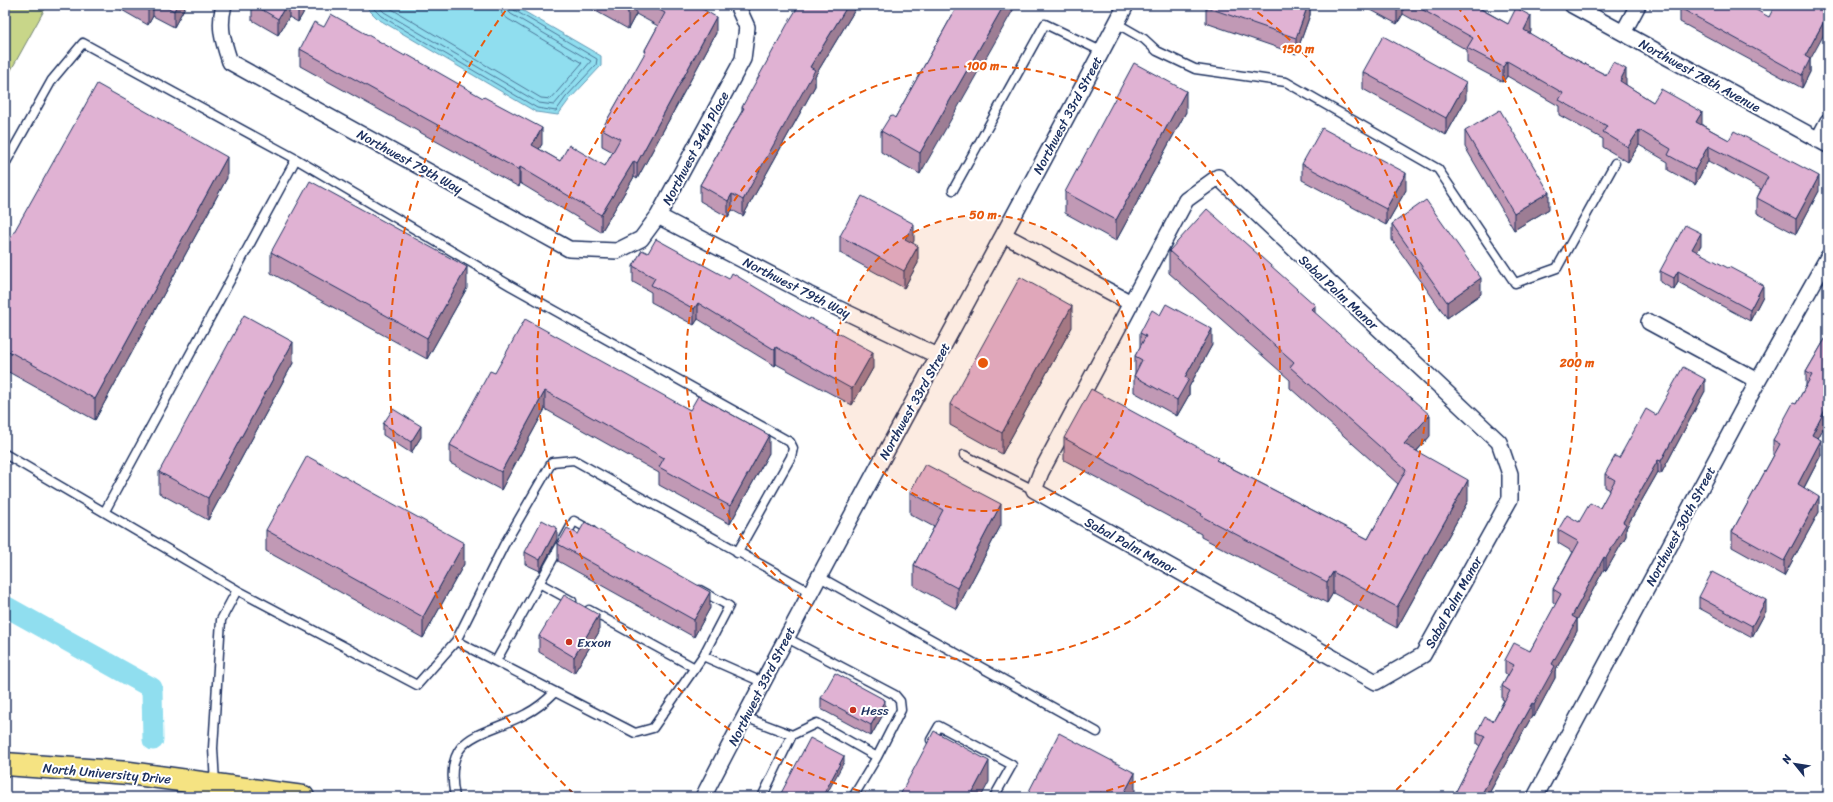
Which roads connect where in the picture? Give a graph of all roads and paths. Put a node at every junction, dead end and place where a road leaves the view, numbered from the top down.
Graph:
1 (224, 5) edge
2 (737, 5) edge
3 (1126, 5) edge
4 (1572, 5) edge
5 (1638, 5) edge
6 (1116, 23) junction
7 (1622, 33) junction
8 (1101, 51) junction
9 (1828, 121) edge
10 (1823, 142) edge
11 (296, 159) junction
12 (1615, 163) dead end
13 (5, 164) edge
14 (953, 190) dead end
15 (658, 216) junction
16 (1004, 235) junction
17 (617, 251) joint
18 (1828, 257) edge
19 (1131, 303) junction
20 (1649, 322) dead end
21 (938, 356) junction
22 (1758, 381) junction
23 (5, 454) edge
24 (964, 455) dead end
25 (1034, 490) junction
26 (105, 511) junction
27 (601, 536) edge
28 (737, 552) junction
29 (818, 576) junction
30 (539, 583) junction
31 (695, 587) edge
32 (237, 590) junction
33 (810, 592) junction
34 (785, 637) junction
35 (456, 641) junction
36 (703, 656) junction
37 (496, 661) junction
38 (695, 668) junction
39 (762, 682) junction
40 (555, 692) junction
41 (745, 717) junction
42 (1097, 732) dead end
43 (792, 735) junction
44 (928, 746) edge
45 (877, 758) junction
46 (5, 764) edge
47 (215, 785) junction
48 (303, 797) edge
49 (455, 797) edge
50 (704, 797) edge
51 (762, 797) edge
52 (853, 797) edge
53 (994, 797) edge
54 (1535, 797) edge

1 - 17 street, Northwest 79th Way
2 - 15 street, Northwest 34th Place
3 - 6 street, Northwest 33rd Street
4 - 7 street, Northwest 78th Avenue
5 - 7 street
6 - 8 street, Northwest 33rd Street
6 - 12 lane
7 - 10 street, Northwest 78th Avenue
8 - 14 lane
8 - 16 street, Northwest 33rd Street
9 - 10 street
11 - 13 lane
11 - 26 lane
11 - 28 lane
15 - 17 street, Northwest 34th Place
15 - 21 street, Northwest 79th Way
16 - 19 street
16 - 21 street, Northwest 33rd Street
18 - 22 street, Northwest 30th Street
19 - 25 street, Sabal Palm Manor
19 - 25 street, Sabal Palm Manor
20 - 22 street
21 - 29 street, Northwest 33rd Street
22 - 54 street, Northwest 30th Street
23 - 26 lane
24 - 25 lane
26 - 32 lane
27 - 30 lane
28 - 33 lane
28 - 35 lane
29 - 33 street, Northwest 33rd Street
29 - 42 lane
30 - 37 lane
30 - 38 lane
31 - 36 lane
32 - 35 lane
32 - 47 lane
33 - 34 street, Northwest 33rd Street
34 - 39 street, Northwest 33rd Street
34 - 45 lane
35 - 37 lane
36 - 38 lane
36 - 39 lane
37 - 40 lane
38 - 40 lane
39 - 41 street, Northwest 33rd Street
40 - 49 lane
41 - 43 lane
41 - 50 street, Northwest 33rd Street
43 - 45 lane
43 - 51 lane
44 - 53 lane
45 - 52 lane
46 - 47 main road, North University Drive
47 - 48 main road, North University Drive

